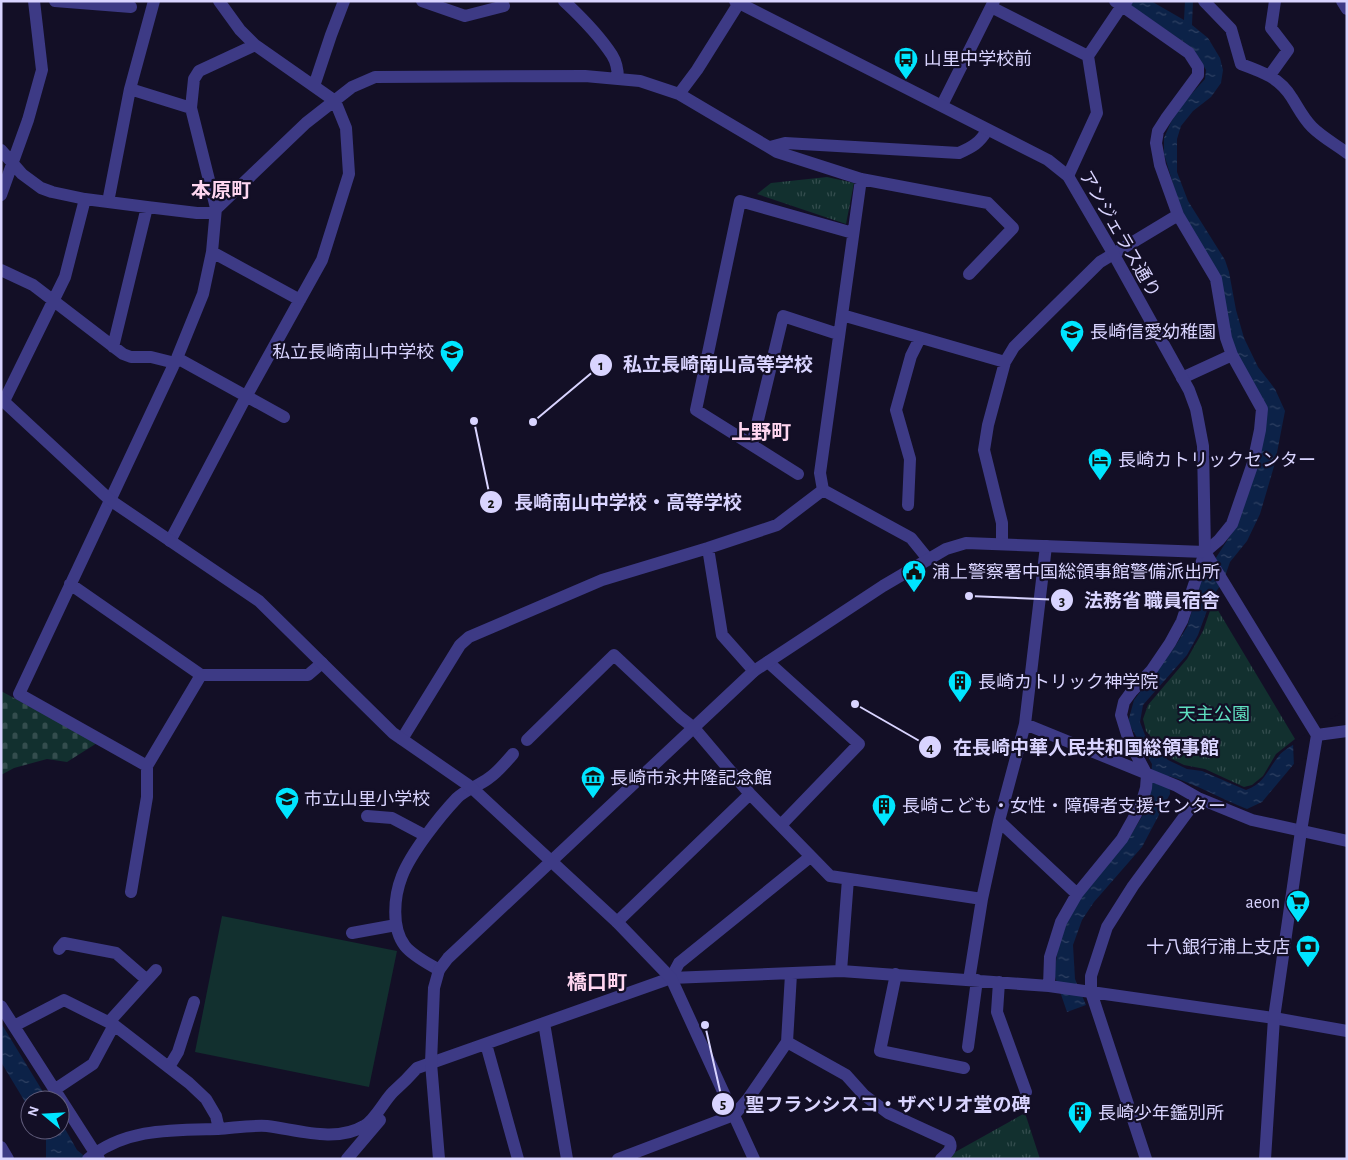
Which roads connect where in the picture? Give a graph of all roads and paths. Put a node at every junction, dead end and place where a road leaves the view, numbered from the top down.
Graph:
1 (34, 1) edge
2 (55, 1) edge
3 (154, 1) edge
4 (218, 1) edge
5 (344, 1) edge
6 (422, 1) edge
7 (564, 1) edge
8 (1204, 1) edge
9 (1275, 1) edge
10 (1342, 1) edge
11 (737, 2) edge
12 (1122, 3) edge
13 (993, 4) edge
14 (504, 6) dead end
15 (131, 7) dead end
16 (1347, 9) edge
17 (255, 45) junction
18 (1088, 56) junction
19 (1270, 75) junction
20 (618, 78) junction
21 (314, 86) junction
22 (130, 89) junction
23 (679, 94) junction
24 (334, 101) junction
25 (942, 105) junction
26 (191, 108) junction
27 (987, 130) junction
28 (770, 148) junction
29 (1, 150) edge
30 (1347, 153) edge
31 (13, 164) junction
32 (1068, 176) junction
33 (861, 179) junction
34 (1, 195) edge
35 (85, 199) junction
36 (108, 202) junction
37 (148, 207) junction
38 (216, 208) junction
39 (1178, 215) junction
40 (853, 233) junction
41 (212, 252) junction
42 (1113, 253) junction
43 (1, 270) edge
44 (969, 274) dead end
45 (53, 300) junction
46 (300, 300) junction
47 (842, 315) junction
48 (838, 334) junction
49 (920, 338) junction
50 (113, 346) junction
51 (1232, 355) junction
52 (176, 360) junction
53 (1005, 362) junction
54 (1182, 378) junction
55 (247, 395) junction
56 (2, 400) edge
57 (284, 417) dead end
58 (752, 445) junction
59 (798, 474) dead end
60 (823, 490) junction
61 (110, 500) junction
62 (908, 505) dead end
63 (170, 541) junction
64 (1002, 544) junction
65 (1046, 546) junction
66 (708, 548) junction
67 (1207, 555) junction
68 (928, 559) junction
69 (70, 584) junction
70 (768, 662) junction
71 (322, 663) junction
72 (754, 671) junction
73 (201, 675) junction
74 (1024, 724) junction
75 (694, 728) junction
76 (1347, 731) edge
77 (1318, 735) junction
78 (402, 740) junction
79 (527, 740) dead end
80 (514, 754) dead end
81 (147, 766) junction
82 (1148, 775) junction
83 (471, 787) junction
84 (750, 794) junction
85 (1198, 798) junction
86 (367, 816) dead end
87 (999, 821) junction
88 (781, 825) junction
89 (1301, 831) junction
90 (426, 836) junction
91 (1347, 841) edge
92 (810, 857) junction
93 (551, 860) junction
94 (848, 879) junction
95 (131, 892) dead end
96 (1077, 894) junction
97 (982, 899) junction
98 (617, 922) junction
99 (396, 925) junction
100 (352, 933) dead end
101 (59, 949) dead end
102 (156, 970) dead end
103 (440, 970) junction
104 (841, 971) junction
105 (791, 974) junction
106 (896, 974) junction
107 (671, 978) junction
108 (147, 980) junction
109 (973, 980) junction
110 (999, 982) junction
111 (1052, 987) junction
112 (1088, 992) junction
113 (194, 1002) dead end
114 (1, 1006) edge
115 (1274, 1018) junction
116 (544, 1023) junction
117 (111, 1024) junction
118 (14, 1026) junction
119 (1347, 1031) edge
120 (787, 1042) junction
121 (486, 1044) junction
122 (968, 1048) dead end
123 (432, 1062) junction
124 (169, 1067) junction
125 (964, 1068) dead end
126 (401, 1087) junction
127 (54, 1090) joint
128 (1026, 1092) dead end
129 (734, 1115) junction
130 (70, 1117) edge
131 (219, 1129) junction
132 (1, 1147) edge
133 (94, 1157) edge
134 (8, 1159) edge
135 (347, 1159) edge
136 (439, 1159) edge
137 (518, 1159) edge
138 (567, 1159) edge
139 (618, 1159) edge
140 (754, 1159) edge
141 (941, 1159) edge
142 (1146, 1159) edge
143 (1265, 1159) edge

1 - 31 street
2 - 15 street
3 - 22 street
4 - 17 street
5 - 21 street
6 - 14 street
7 - 20 street
8 - 19 street
9 - 19 street
10 - 16 street
11 - 23 street
11 - 25 street, アンジェラス通り
12 - 18 street
12 - 39 street
13 - 18 street
13 - 25 street
17 - 21 street
17 - 26 street
18 - 32 street
19 - 30 street
20 - 23 street
20 - 24 street
21 - 24 street
22 - 26 street
22 - 36 street
23 - 28 street
24 - 38 street
24 - 46 street
25 - 27 street, アンジェラス通り
26 - 38 street
27 - 28 street
27 - 32 street, アンジェラス通り
28 - 33 street
29 - 31 street
31 - 34 street
31 - 35 street
32 - 42 street, アンジェラス通り
33 - 40 street
33 - 44 street
35 - 36 street
35 - 45 street
36 - 37 street
37 - 38 street
37 - 50 street
38 - 41 street
39 - 42 street
39 - 51 street
40 - 47 street
40 - 58 street
41 - 46 street
41 - 52 street
42 - 53 street
42 - 54 street, アンジェラス通り
43 - 45 street
45 - 50 street
45 - 56 street
46 - 55 street
47 - 48 street
47 - 49 street
48 - 58 street
48 - 60 street
49 - 53 street
49 - 62 street
50 - 52 street
51 - 54 street
51 - 67 street
52 - 55 street
52 - 61 street
53 - 64 street
54 - 67 street, アンジェラス通り
55 - 57 street
55 - 63 street
56 - 61 street
58 - 59 street
60 - 66 street
60 - 68 street
61 - 63 street
61 - 69 street
63 - 71 street
64 - 65 street
64 - 68 street
65 - 67 street
65 - 74 street
66 - 72 street
66 - 78 street
67 - 77 street
67 - 82 street
68 - 70 street
69 - 73 street
69 - 81 street
70 - 72 street
70 - 88 street
71 - 73 street
71 - 78 street
72 - 75 street
73 - 81 street
74 - 82 street
74 - 87 street
75 - 79 street
75 - 84 street
75 - 93 street
76 - 77 street
77 - 89 street
78 - 83 street
80 - 83 street
81 - 95 street
82 - 85 street
82 - 96 street
83 - 90 street
83 - 93 street
84 - 88 street
84 - 98 street
85 - 89 street
85 - 112 street
86 - 90 street
87 - 96 street
87 - 97 street
88 - 92 street
89 - 91 street
89 - 115 street
90 - 99 street
92 - 94 street
92 - 107 street
93 - 98 street
93 - 103 street
94 - 97 street
94 - 104 street
96 - 111 street
97 - 109 street
98 - 107 street
99 - 100 street
99 - 103 street
101 - 108 street
102 - 108 street
103 - 123 street
104 - 105 street
104 - 106 street
105 - 107 street
105 - 120 street
106 - 109 street
106 - 125 street
107 - 116 street
107 - 129 street
108 - 117 street
109 - 110 street
109 - 122 street
110 - 111 street
110 - 128 street
111 - 112 street
112 - 115 street
112 - 142 street
113 - 124 street
114 - 118 street
115 - 119 street
115 - 143 street
116 - 121 street
116 - 138 street
117 - 118 street
117 - 124 street
117 - 127 street
118 - 127 street
120 - 129 street
120 - 141 street
121 - 123 street
121 - 137 street
123 - 126 street
123 - 136 street
124 - 131 street
126 - 131 street
126 - 135 street
129 - 139 street
129 - 140 street
130 - 133 street
131 - 133 street
132 - 134 street

